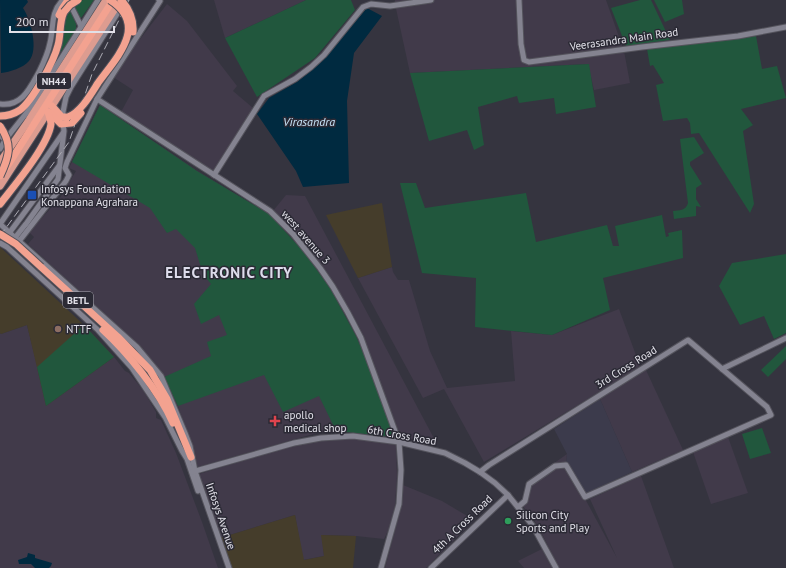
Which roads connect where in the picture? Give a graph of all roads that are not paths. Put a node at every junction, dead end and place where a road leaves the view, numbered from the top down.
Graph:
1 (63, 0) edge
2 (68, 0) edge
3 (78, 0) edge
4 (98, 0) edge
5 (106, 0) edge
6 (111, 0) edge
7 (121, 0) edge
8 (126, 0) edge
9 (159, 0) edge
10 (430, 0) edge
11 (519, 0) edge
12 (63, 10) junction
13 (81, 26) junction
14 (786, 27) edge
15 (32, 87) junction
16 (98, 99) junction
17 (0, 104) edge
18 (50, 109) junction
19 (0, 116) edge
20 (67, 122) junction
21 (0, 126) edge
22 (0, 135) edge
23 (5, 140) junction
24 (0, 150) edge
25 (0, 162) edge
26 (59, 166) junction
27 (214, 175) junction
28 (0, 176) edge
29 (0, 186) edge
30 (0, 204) edge
31 (0, 224) edge
32 (10, 232) junction
33 (0, 234) edge
34 (0, 239) edge
35 (18, 239) junction
36 (0, 243) edge
37 (7, 247) junction
38 (40, 268) junction
39 (786, 338) edge
40 (722, 369) junction
41 (399, 442) junction
42 (189, 458) junction
43 (193, 472) junction
44 (480, 472) junction
45 (508, 495) junction
46 (518, 507) junction
47 (227, 568) edge
48 (382, 568) edge
49 (431, 568) edge
50 (556, 568) edge

1 - 15 street
2 - 12 highway
2 - 13 street
3 - 12 highway, bridge
4 - 13 street
5 - 25 highway, NH44
6 - 20 highway, bridge
6 - 28 highway, bridge
7 - 18 highway, NH44
7 - 20 highway, bridge
8 - 20 street
9 - 16 street
10 - 27 street
11 - 14 street, Veerasandra Main Road
12 - 15 highway
12 - 19 highway
13 - 23 street
15 - 17 street
16 - 27 street, west avenue 3
16 - 35 street
18 - 20 highway
18 - 29 highway, NH44
18 - 30 highway
20 - 26 street
20 - 31 street
21 - 28 highway, bridge
22 - 23 street
23 - 24 street
26 - 32 street
26 - 35 street
27 - 41 street, west avenue 3
31 - 32 street
32 - 35 street
33 - 38 highway, bridge
34 - 38 highway
35 - 37 street
35 - 42 street
36 - 37 street
37 - 42 street
38 - 42 highway
38 - 42 highway, BETL
39 - 40 street
40 - 44 street, 3rd Cross Road
40 - 46 street, 3rd Cross Road
41 - 43 street, 6th Cross Road
41 - 44 street, 6th Cross Road
41 - 48 street, west avenue 3
42 - 43 street, Infosys Avenue
43 - 47 street, Infosys Avenue
44 - 45 street, 6th Cross Road
45 - 46 street, 6th Cross Road
45 - 49 street, 4th A Cross Road
46 - 50 street, 6th Cross Road

